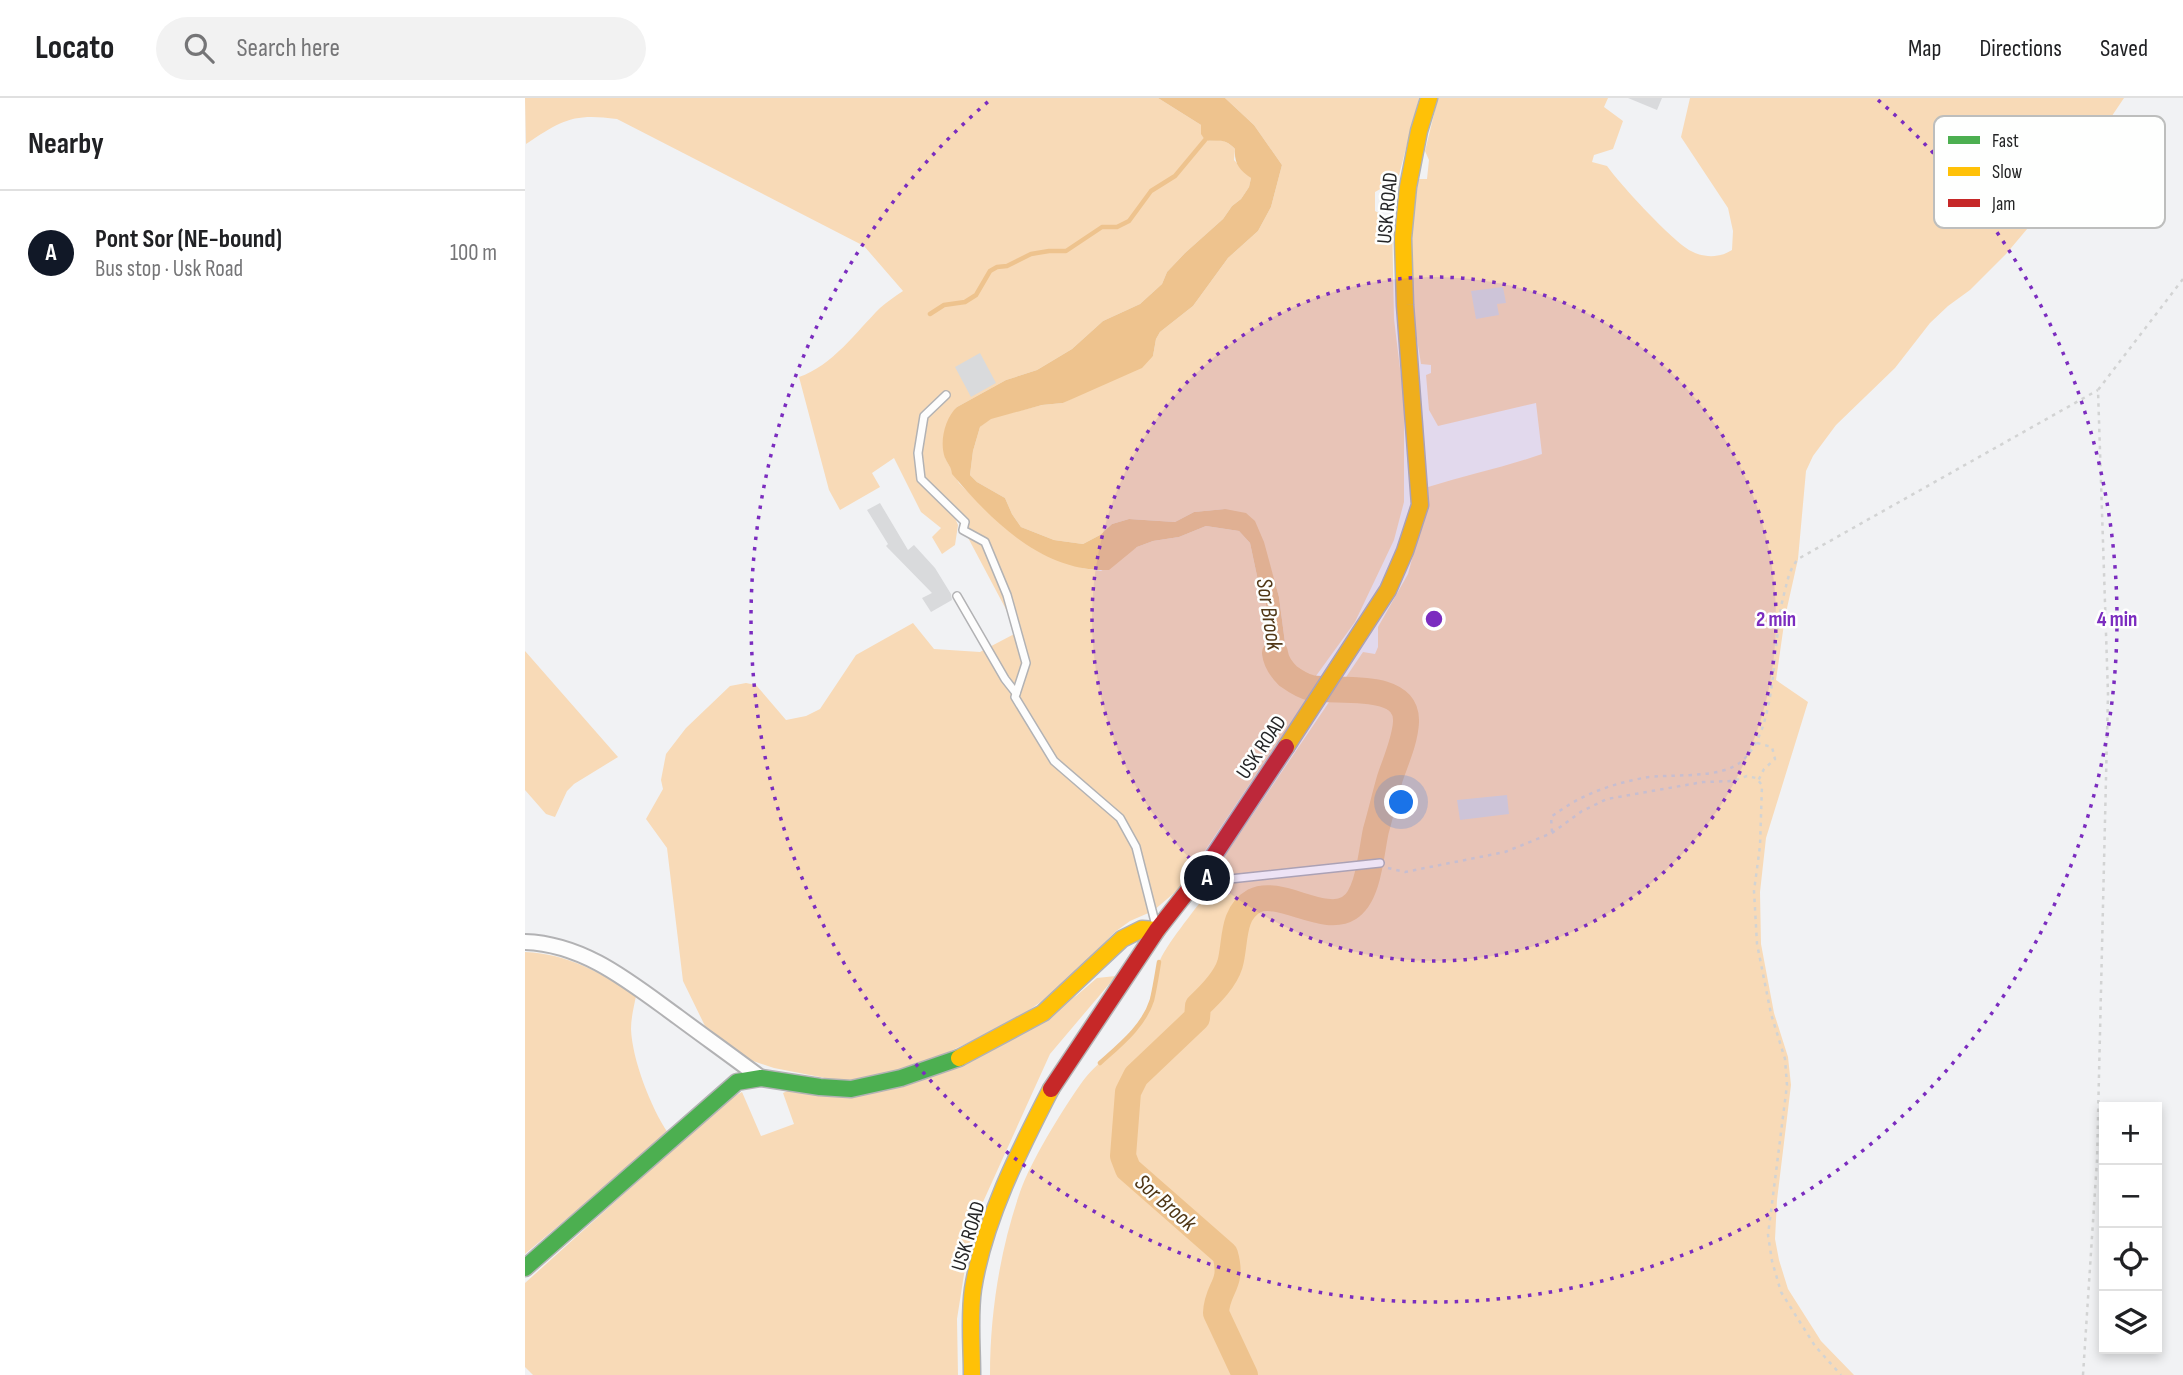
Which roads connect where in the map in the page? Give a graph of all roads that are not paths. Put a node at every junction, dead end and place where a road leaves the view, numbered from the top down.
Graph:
1 (1429, 98) edge
2 (946, 395) dead end
3 (957, 596) dead end
4 (1016, 694) junction
5 (1380, 863) road end
6 (1205, 869) junction
7 (1157, 930) junction
8 (525, 942) edge
9 (761, 1078) junction
10 (525, 1268) edge
11 (972, 1375) edge

1 - 6 street, USK ROAD
2 - 4 lane
3 - 4 lane
4 - 7 lane
5 - 6 lane
6 - 7 street, USK ROAD
7 - 9 street
7 - 11 street, USK ROAD
8 - 9 street
9 - 10 street

